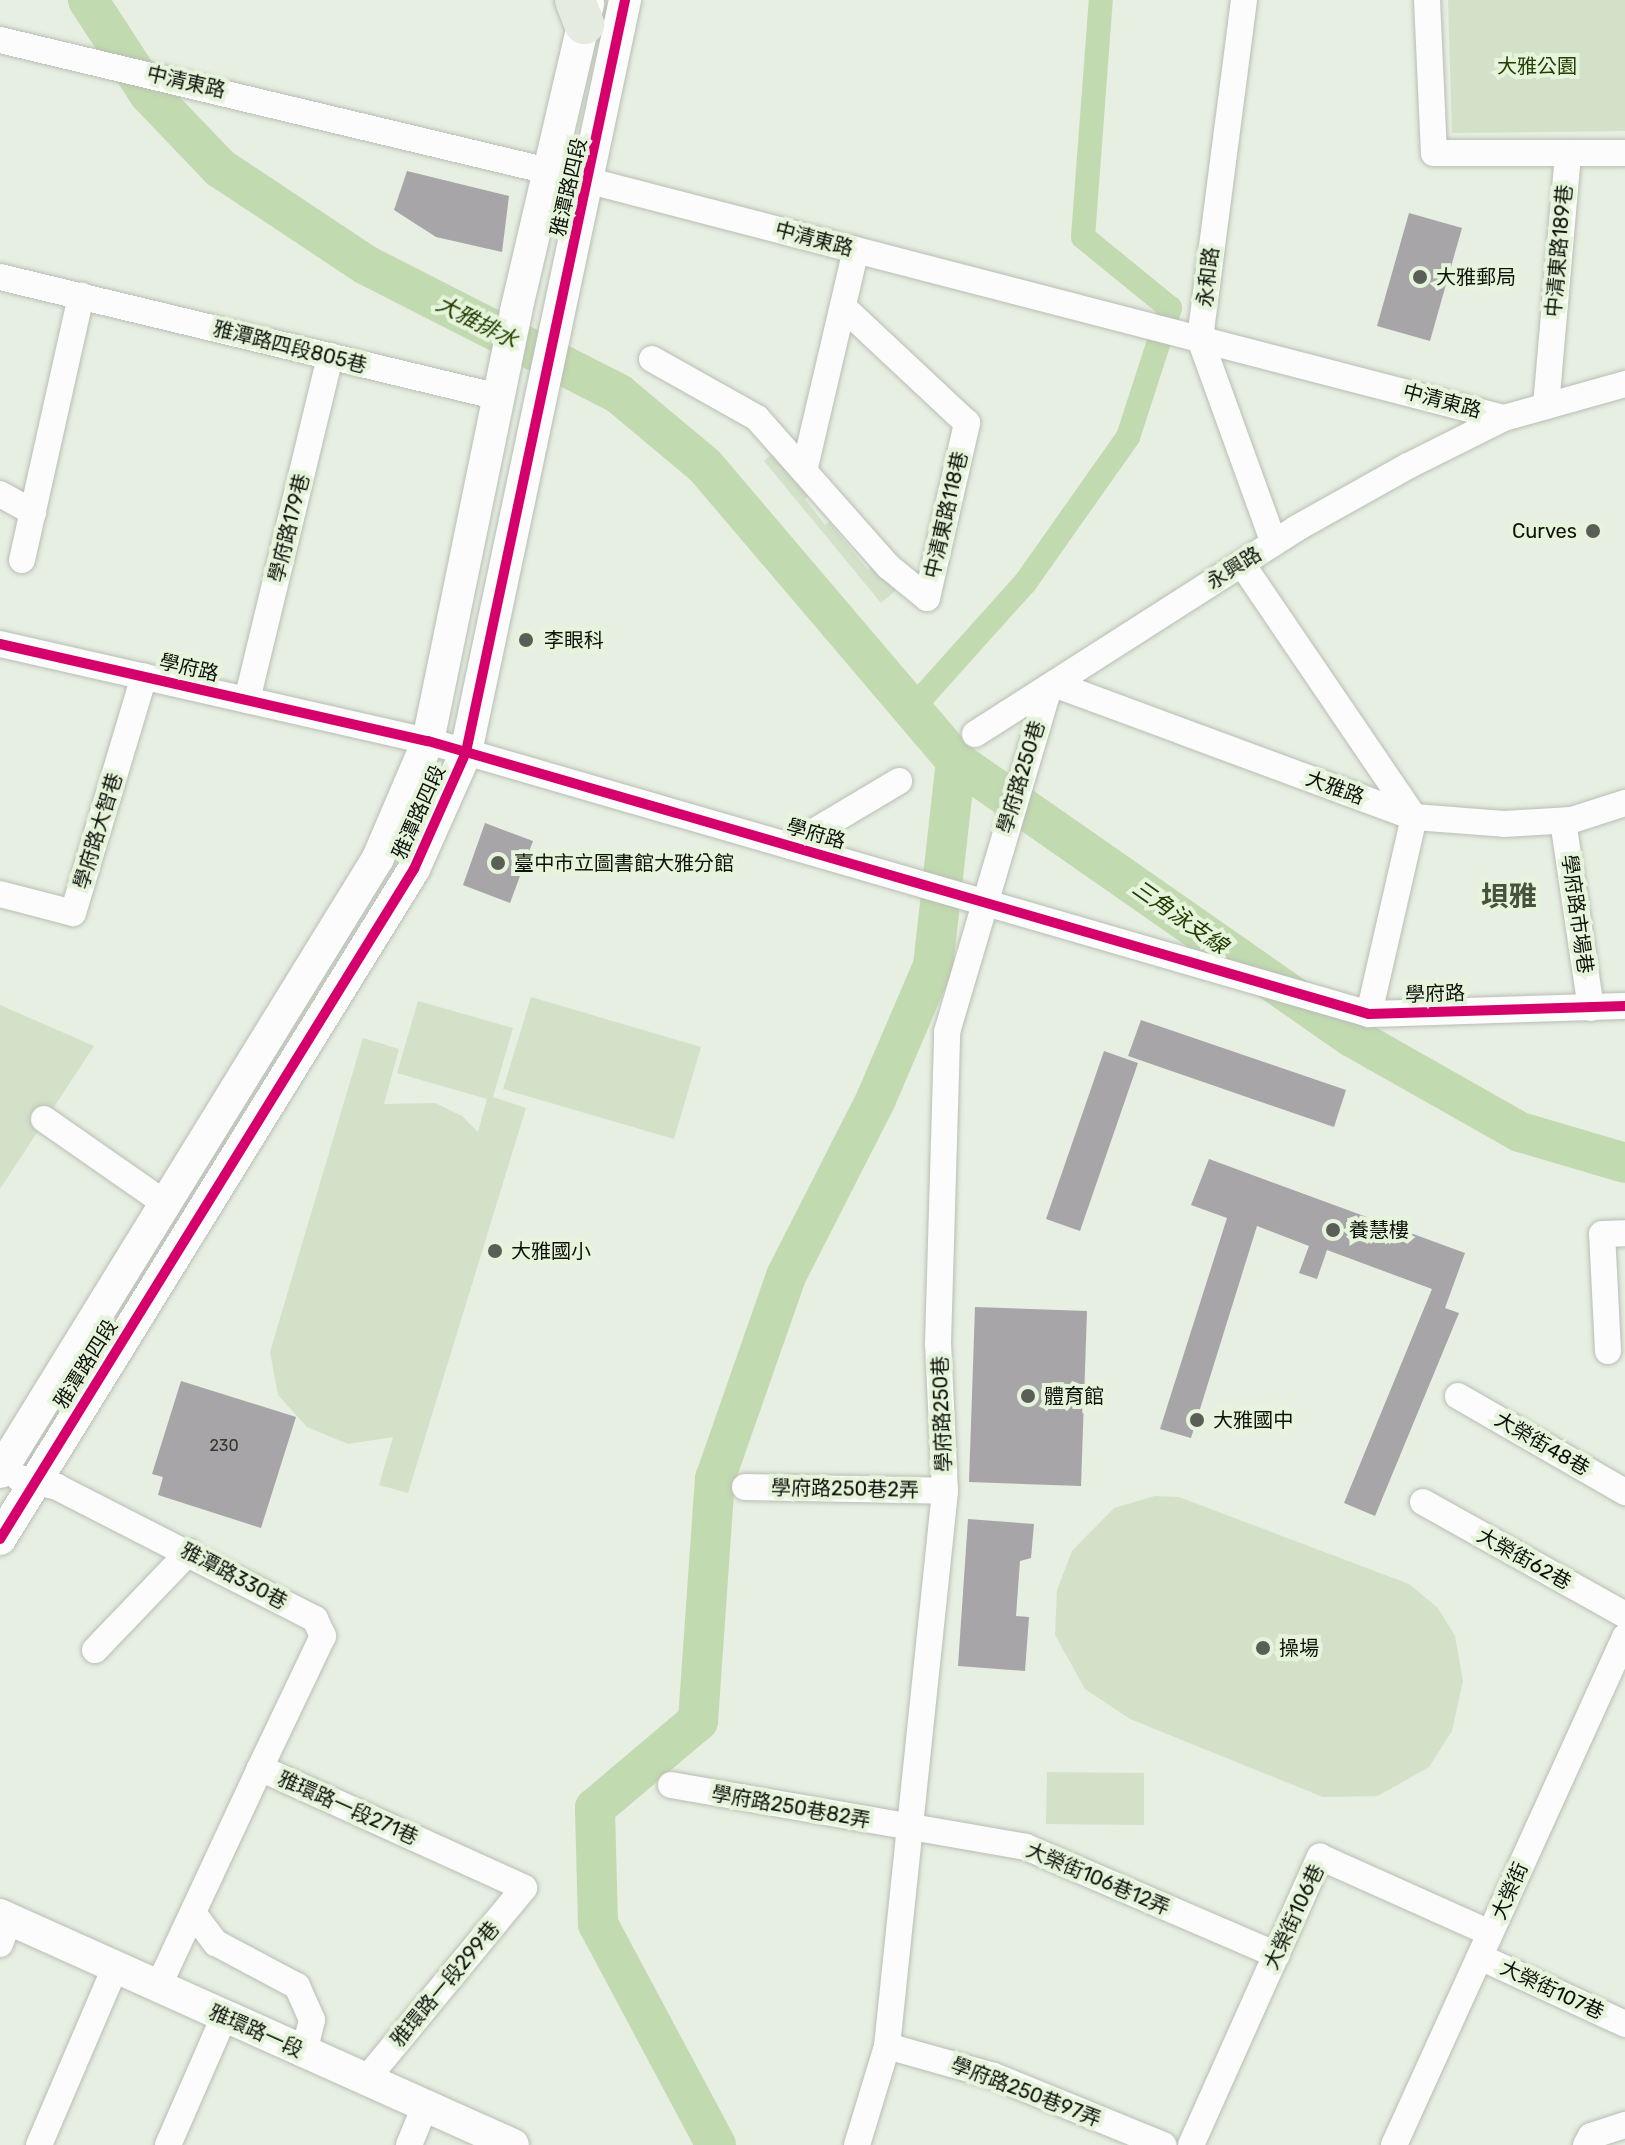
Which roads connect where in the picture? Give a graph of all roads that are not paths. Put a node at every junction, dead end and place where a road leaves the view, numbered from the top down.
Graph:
1 (625, 0) edge
2 (1244, 0) edge
3 (1427, 0) edge
4 (583, 8) edge
5 (0, 40) edge
6 (1568, 153) junction
7 (1625, 153) edge
8 (550, 171) junction
9 (590, 181) junction
10 (856, 250) junction
11 (0, 277) edge
12 (81, 296) junction
13 (843, 307) junction
14 (1200, 339) junction
15 (330, 356) junction
16 (652, 359) dead end
17 (1625, 384) edge
18 (500, 389) junction
19 (1546, 406) junction
20 (1504, 418) junction
21 (805, 467) junction
22 (0, 494) edge
23 (33, 512) junction
24 (1274, 543) junction
25 (22, 560) dead end
26 (1242, 564) junction
27 (0, 644) edge
28 (144, 676) junction
29 (1051, 687) junction
30 (247, 700) junction
31 (975, 734) dead end
32 (428, 741) junction
33 (466, 752) junction
34 (899, 781) dead end
35 (1625, 803) edge
36 (1414, 817) junction
37 (1563, 821) junction
38 (790, 846) junction
39 (0, 894) edge
40 (982, 902) junction
41 (1625, 1006) edge
42 (1591, 1008) junction
43 (1369, 1014) junction
44 (44, 1119) dead end
45 (166, 1204) junction
46 (1625, 1233) edge
47 (1608, 1351) dead end
48 (1458, 1396) dead end
49 (0, 1473) edge
50 (34, 1482) junction
51 (745, 1487) dead end
52 (945, 1491) junction
53 (1625, 1492) edge
54 (1423, 1502) dead end
55 (0, 1539) edge
56 (189, 1552) junction
57 (1625, 1615) edge
58 (1625, 1637) edge
59 (95, 1650) dead end
60 (260, 1768) junction
61 (671, 1785) dead end
62 (912, 1828) junction
63 (524, 1888) joint
64 (193, 1913) junction
65 (3, 1926) edge
66 (1485, 1945) junction
67 (1277, 1955) junction
68 (115, 1968) junction
69 (158, 1987) junction
70 (224, 2017) junction
71 (1625, 2024) edge
72 (887, 2046) junction
73 (304, 2052) junction
74 (366, 2080) junction
75 (425, 2106) junction
76 (1623, 2121) edge
77 (39, 2145) edge
78 (168, 2145) edge
79 (409, 2145) edge
80 (513, 2145) edge
81 (857, 2145) edge
82 (1163, 2145) edge
83 (1191, 2145) edge
84 (1394, 2145) edge
85 (1586, 2145) edge

1 - 9 street, 雅潭路四段
2 - 14 street, 永和路
3 - 6 street
4 - 8 street, 雅潭路四段
5 - 8 street, 中清東路
6 - 7 street
6 - 19 street, 中清東路189巷
8 - 9 street, 中清東路
8 - 18 street, 雅潭路四段
9 - 10 street, 中清東路
9 - 33 street, 雅潭路四段
10 - 13 street
10 - 14 street, 中清東路
11 - 12 street, 雅潭路四段805巷
12 - 15 street, 雅潭路四段805巷
12 - 23 street
13 - 21 street
13 - 21 street, 中清東路118巷
14 - 20 street, 中清東路
14 - 24 street, 永和路
15 - 18 street, 雅潭路四段805巷
15 - 30 street, 學府路179巷
16 - 21 street, 中清東路118巷
17 - 19 street, 中清東路
18 - 32 street, 雅潭路四段
19 - 20 street, 中清東路
20 - 24 street, 永興路
22 - 23 street
23 - 25 street
24 - 26 street, 永興路
26 - 29 street, 永興路
26 - 36 street
27 - 28 street, 學府路
28 - 30 street, 學府路
28 - 39 street, 學府路大智巷
29 - 31 street, 永興路
29 - 36 street, 大雅路
29 - 40 street, 學府路250巷
30 - 32 street, 學府路
32 - 33 street, 學府路
32 - 45 street, 雅潭路四段
33 - 38 street, 學府路
33 - 50 street, 雅潭路四段
34 - 38 street
35 - 37 street, 大雅路
36 - 37 street, 大雅路
36 - 43 street
37 - 42 street, 學府路市場巷
38 - 40 street, 學府路
40 - 43 street, 學府路
40 - 52 street, 學府路250巷
41 - 42 street, 學府路
42 - 43 street, 學府路
44 - 45 street
45 - 49 street, 雅潭路四段
46 - 47 street
48 - 53 street, 大榮街48巷
49 - 50 street, 雅潭路330巷
50 - 55 street, 雅潭路四段
50 - 56 street, 雅潭路330巷
51 - 52 street, 學府路250巷2弄
52 - 62 street, 學府路250巷
54 - 57 street, 大榮街62巷
56 - 59 street
56 - 60 street, 雅潭路330巷
58 - 66 street, 大榮街
60 - 63 street, 雅環路一段271巷
60 - 64 street, 雅環路一段271巷
61 - 62 street, 學府路250巷82弄
62 - 67 street, 大榮街106巷12弄
62 - 72 street, 學府路250巷
63 - 74 street, 雅環路一段299巷
64 - 69 street, 雅環路一段271巷
64 - 73 street
65 - 68 street, 雅環路一段
66 - 67 street, 大榮街106巷
66 - 71 street, 大榮街107巷
66 - 84 street, 大榮街
67 - 83 street, 大榮街106巷
68 - 69 street, 雅環路一段
68 - 77 street
69 - 70 street, 雅環路一段
70 - 73 street, 雅環路一段
70 - 78 street
72 - 81 street, 學府路250巷
72 - 82 street, 學府路250巷97弄
73 - 74 street, 雅環路一段
74 - 75 street, 雅環路一段
75 - 79 street
75 - 80 street, 雅環路一段
76 - 85 street

